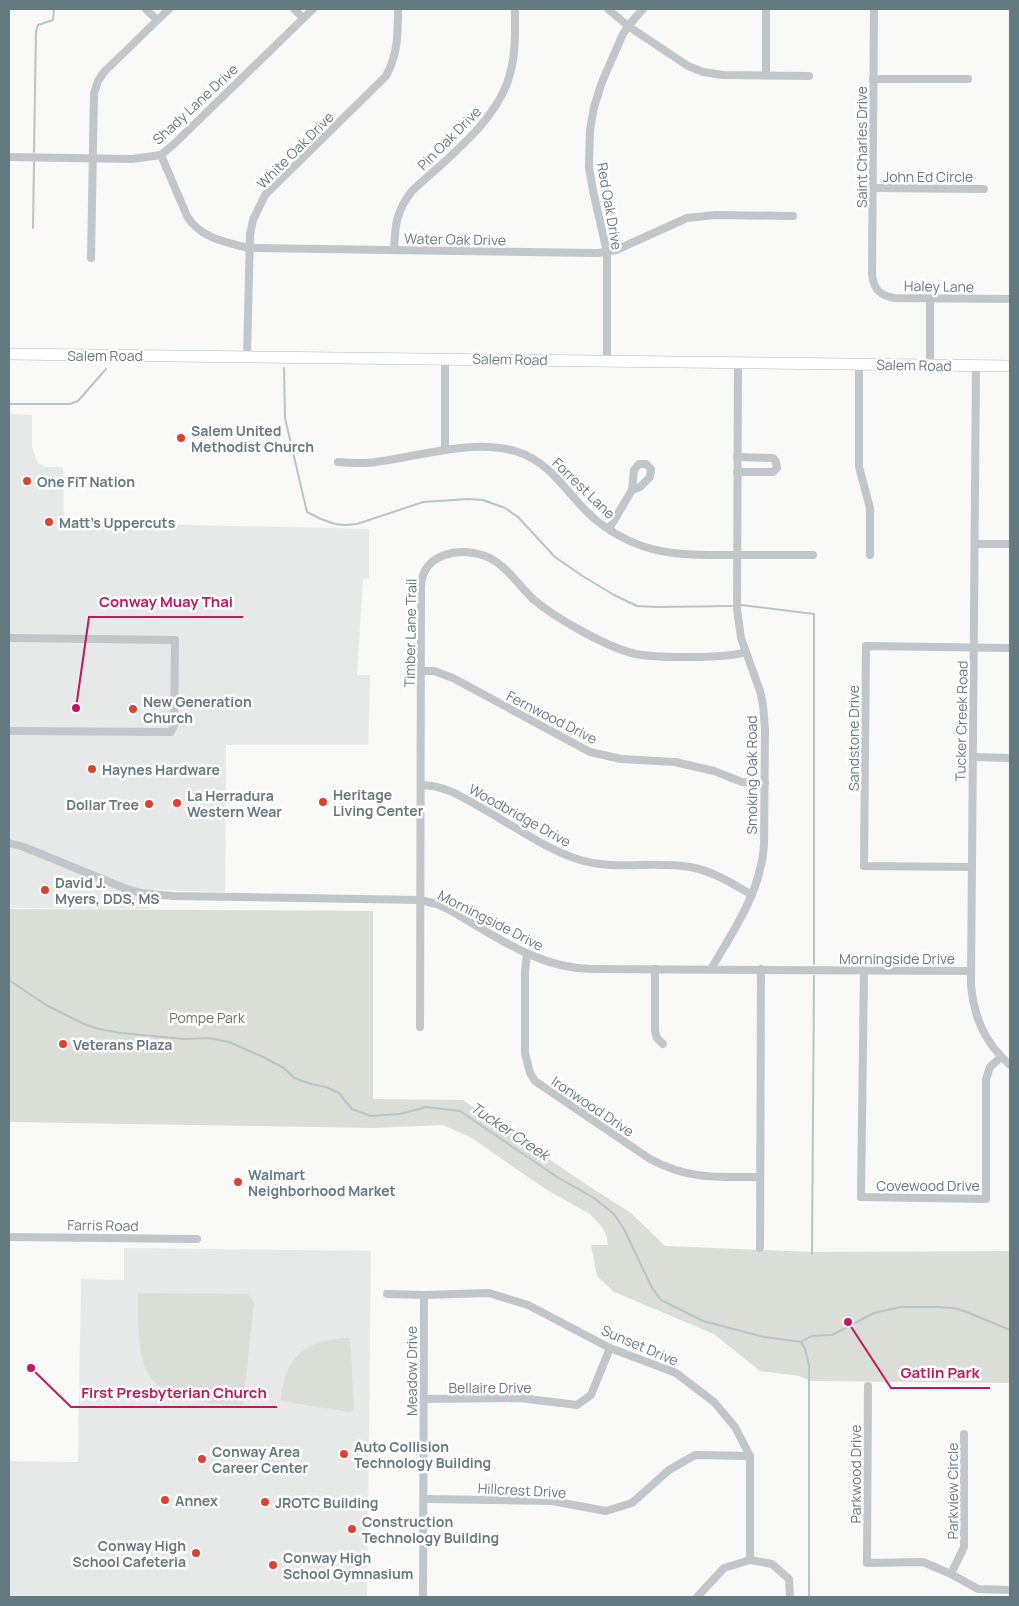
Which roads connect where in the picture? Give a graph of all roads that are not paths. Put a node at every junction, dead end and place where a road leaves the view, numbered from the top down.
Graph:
1 (146, 9) edge
2 (169, 9) edge
3 (294, 9) edge
4 (313, 9) edge
5 (398, 9) edge
6 (515, 9) edge
7 (608, 9) edge
8 (643, 9) edge
9 (766, 9) edge
10 (874, 9) edge
11 (304, 18) junction
12 (157, 20) junction
13 (628, 26) junction
14 (766, 75) junction
15 (809, 76) dead end
16 (874, 78) junction
17 (968, 79) dead end
18 (161, 154) junction
19 (9, 157) edge
20 (92, 158) junction
21 (873, 188) junction
22 (984, 189) dead end
23 (793, 216) dead end
24 (249, 248) junction
25 (394, 250) junction
26 (607, 252) junction
27 (91, 258) dead end
28 (874, 284) joint
29 (930, 299) junction
30 (1010, 299) edge
31 (9, 354) edge
32 (247, 356) junction
33 (445, 358) junction
34 (607, 360) junction
35 (738, 363) junction
36 (859, 364) junction
37 (930, 365) junction
38 (976, 366) junction
39 (1010, 366) edge
40 (445, 450) junction
41 (737, 457) junction
42 (338, 462) dead end
43 (737, 472) junction
44 (632, 490) dead end
45 (609, 529) junction
46 (975, 544) junction
47 (1010, 544) edge
48 (737, 555) junction
49 (813, 555) dead end
50 (870, 555) dead end
51 (9, 638) edge
52 (974, 647) junction
53 (1010, 648) edge
54 (746, 652) junction
55 (421, 670) junction
56 (9, 732) edge
57 (973, 757) junction
58 (1010, 758) edge
59 (764, 783) junction
60 (421, 785) junction
61 (9, 843) edge
62 (972, 867) junction
63 (752, 895) junction
64 (420, 900) junction
65 (527, 954) junction
66 (655, 969) junction
67 (711, 969) junction
68 (762, 969) junction
69 (864, 970) junction
70 (971, 970) junction
71 (420, 1027) dead end
72 (662, 1044) dead end
73 (1001, 1057) junction
74 (1010, 1065) edge
75 (760, 1177) junction
76 (9, 1237) edge
77 (197, 1239) dead end
78 (760, 1248) dead end
79 (387, 1294) dead end
80 (424, 1295) junction
81 (610, 1348) junction
82 (868, 1386) dead end
83 (424, 1400) junction
84 (964, 1434) dead end
85 (750, 1456) junction
86 (424, 1499) junction
87 (750, 1560) junction
88 (952, 1574) junction
89 (1010, 1590) edge
90 (423, 1597) edge
91 (697, 1597) edge
92 (790, 1597) edge

1 - 12 street
2 - 12 street
3 - 11 street
4 - 11 street, Shady Lane Drive
5 - 24 street, White Oak Drive
6 - 25 street, Pin Oak Drive
7 - 13 street
8 - 13 street, Red Oak Drive
9 - 14 street
10 - 16 street, Saint Charles Drive
11 - 18 street, Shady Lane Drive
12 - 20 street
13 - 14 street
13 - 26 street, Red Oak Drive
14 - 15 street
16 - 17 street
16 - 21 street, Saint Charles Drive
18 - 20 street, Shady Lane Drive
18 - 24 street, Water Oak Drive
19 - 20 street, Shady Lane Drive
20 - 27 street
21 - 22 street, John Ed Circle
21 - 28 street, Saint Charles Drive
23 - 26 street, Water Oak Drive
24 - 25 street, Water Oak Drive
24 - 32 street, White Oak Drive
25 - 26 street, Water Oak Drive
26 - 34 street, Red Oak Drive
28 - 29 street, Haley Lane
29 - 30 street, Haley Lane
29 - 37 street
31 - 32 main road, Salem Road
32 - 33 main road, Salem Road
33 - 34 main road, Salem Road
33 - 40 street
34 - 35 main road, Salem Road
35 - 36 main road, Salem Road
35 - 41 street, Smoking Oak Road
36 - 37 main road, Salem Road
36 - 50 street
37 - 38 main road, Salem Road
38 - 39 main road, Salem Road
38 - 46 street, Tucker Creek Road
40 - 42 street, Forrest Lane
40 - 45 street, Forrest Lane
41 - 43 street, Smoking Oak Road
41 - 43 street
43 - 48 street, Smoking Oak Road
44 - 45 street
45 - 48 street, Forrest Lane
46 - 47 street
46 - 52 street, Tucker Creek Road
48 - 49 street, Forrest Lane
48 - 54 street, Smoking Oak Road
51 - 56 street
52 - 53 street, Sandstone Drive
52 - 57 street, Tucker Creek Road
52 - 62 street, Sandstone Drive
54 - 55 street, Timber Lane Trail
54 - 59 street, Smoking Oak Road
55 - 59 street, Fernwood Drive
55 - 60 street, Timber Lane Trail
57 - 58 street
57 - 62 street, Tucker Creek Road
59 - 63 street, Smoking Oak Road
60 - 63 street, Woodbridge Drive
60 - 64 street, Timber Lane Trail
61 - 64 street, Morningside Drive
62 - 70 street, Tucker Creek Road
63 - 67 street, Smoking Oak Road
64 - 65 street, Morningside Drive
64 - 71 street, Timber Lane Trail
65 - 66 street, Morningside Drive
65 - 75 street, Ironwood Drive
66 - 67 street, Morningside Drive
66 - 72 street
67 - 68 street, Morningside Drive
68 - 69 street, Morningside Drive
68 - 75 street
69 - 70 street, Morningside Drive
69 - 73 street, Covewood Drive
70 - 73 street, Tucker Creek Road
73 - 74 street, Tucker Creek Road
75 - 78 street
76 - 77 street, Farris Road
79 - 80 street, Sunset Drive
80 - 81 street, Sunset Drive
80 - 83 street, Meadow Drive
81 - 83 street, Bellaire Drive
81 - 85 street, Sunset Drive
82 - 88 street, Parkwood Drive
83 - 86 street, Meadow Drive
84 - 88 street, Parkview Circle
85 - 86 street, Hillcrest Drive
85 - 87 street, Sunset Drive
86 - 90 street, Meadow Drive
87 - 91 street
87 - 92 street
88 - 89 street

